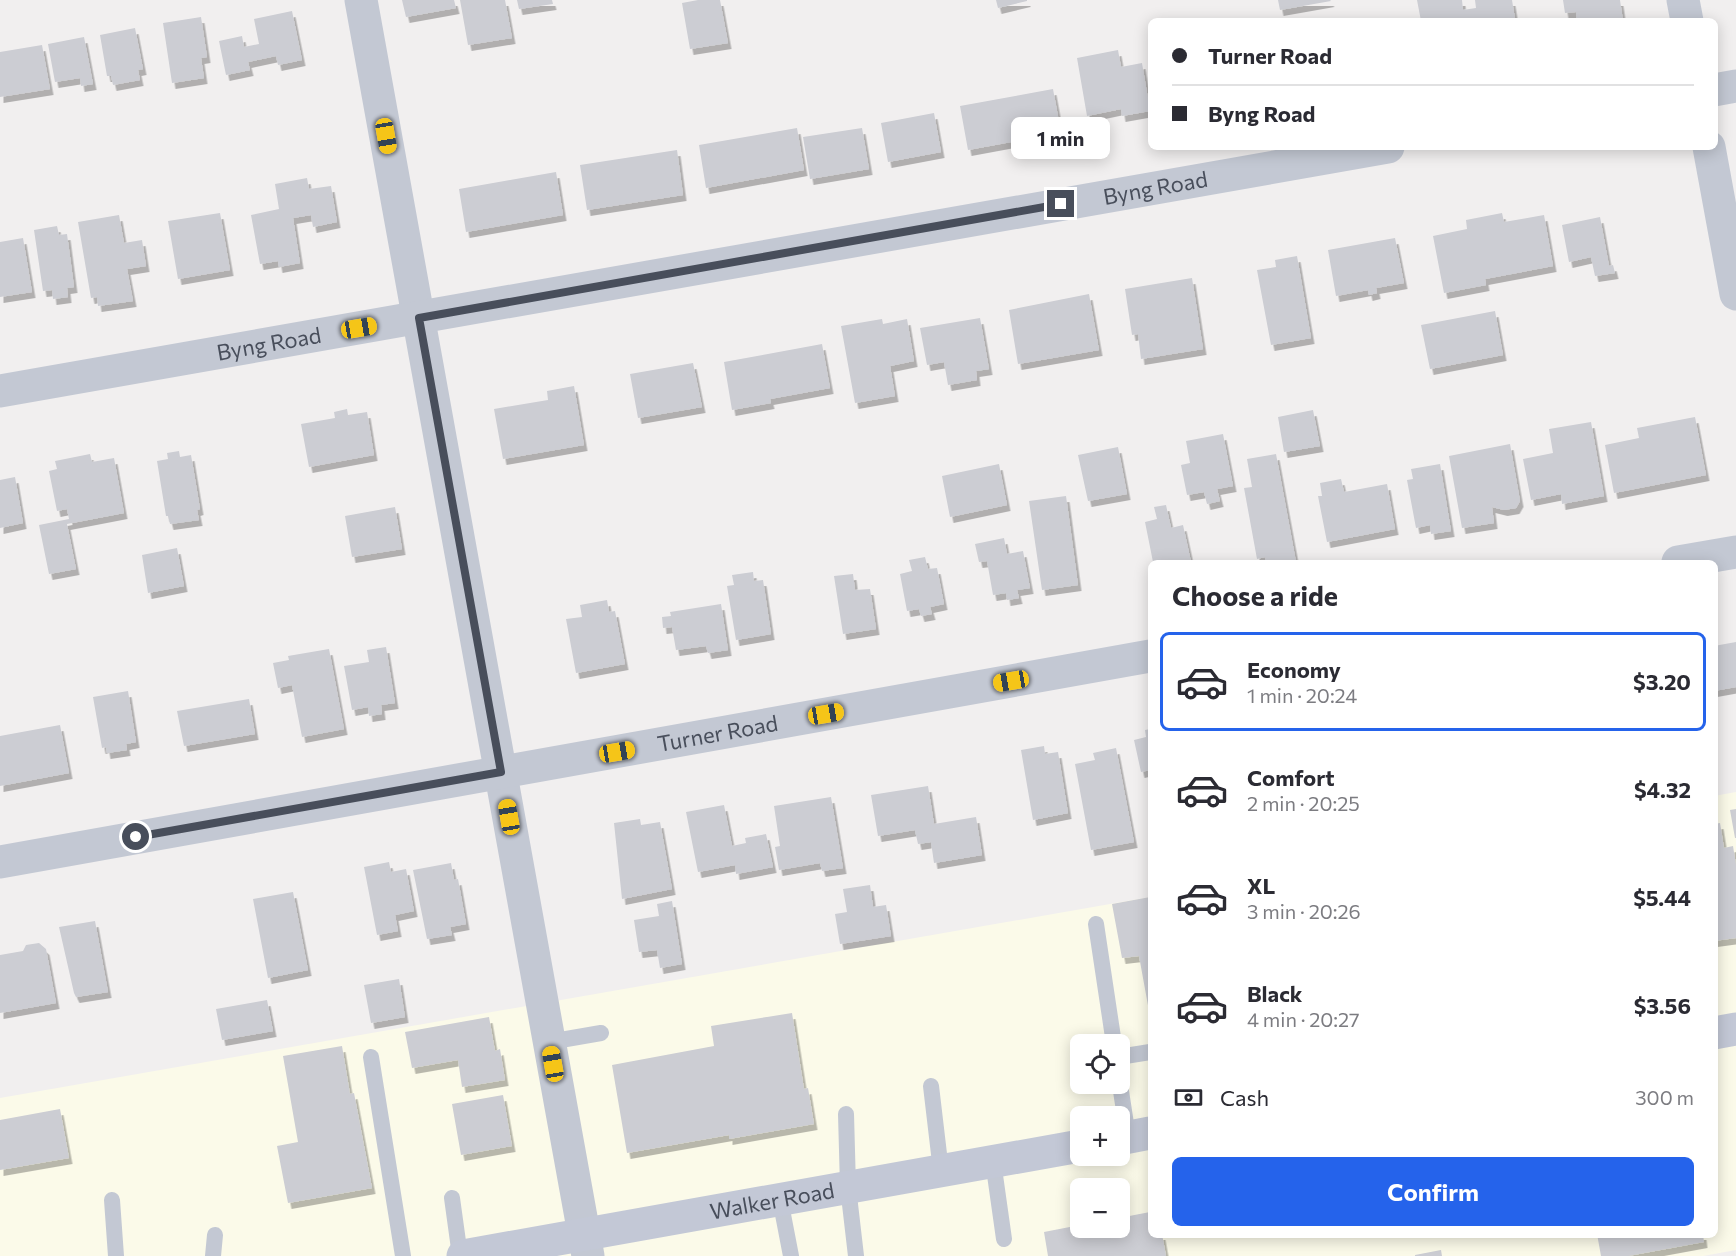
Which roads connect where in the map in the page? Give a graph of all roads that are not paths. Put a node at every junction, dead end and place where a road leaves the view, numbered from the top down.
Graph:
1 (361, 0) edge
2 (1683, 0) edge
3 (1686, 18) edge
4 (1736, 86) edge
5 (1718, 89) edge
6 (1371, 150) edge
7 (1710, 150) edge
8 (1736, 294) edge
9 (419, 318) junction
10 (0, 391) edge
11 (1736, 552) edge
12 (1690, 560) edge
13 (1148, 656) edge
14 (501, 772) junction
15 (0, 862) edge
16 (1096, 924) dead end
17 (1736, 1029) edge
18 (1718, 1032) edge
19 (601, 1033) dead end
20 (1112, 1034) edge
21 (549, 1042) junction
22 (1148, 1052) edge
23 (1130, 1055) edge
24 (371, 1057) dead end
25 (931, 1086) dead end
26 (1123, 1094) edge
27 (846, 1114) dead end
28 (1132, 1137) edge
29 (1070, 1148) edge
30 (993, 1161) junction
31 (941, 1171) junction
32 (848, 1187) junction
33 (452, 1198) dead end
34 (780, 1199) junction
35 (112, 1200) dead end
36 (215, 1235) dead end
37 (1004, 1239) dead end
38 (586, 1245) edge
39 (116, 1256) edge
40 (213, 1256) edge
41 (403, 1256) edge
42 (461, 1256) edge
43 (791, 1256) edge
44 (856, 1256) edge

1 - 9 street
2 - 3 street
4 - 5 street
6 - 9 street, Byng Road
7 - 8 street
9 - 10 street, Byng Road
9 - 14 street
11 - 12 street
13 - 14 street, Turner Road
14 - 15 street, Turner Road
14 - 21 street
16 - 20 lane
17 - 18 main road
19 - 21 lane
21 - 38 street
22 - 23 lane
24 - 41 lane
25 - 31 lane
26 - 28 lane
27 - 32 lane
29 - 30 main road, Walker Road
30 - 31 main road, Walker Road
30 - 37 lane
31 - 32 main road, Walker Road
32 - 34 main road, Walker Road
32 - 44 lane
33 - 42 lane
34 - 38 main road, Walker Road
34 - 43 lane
35 - 39 lane
36 - 40 lane
38 - 42 main road, Walker Road

